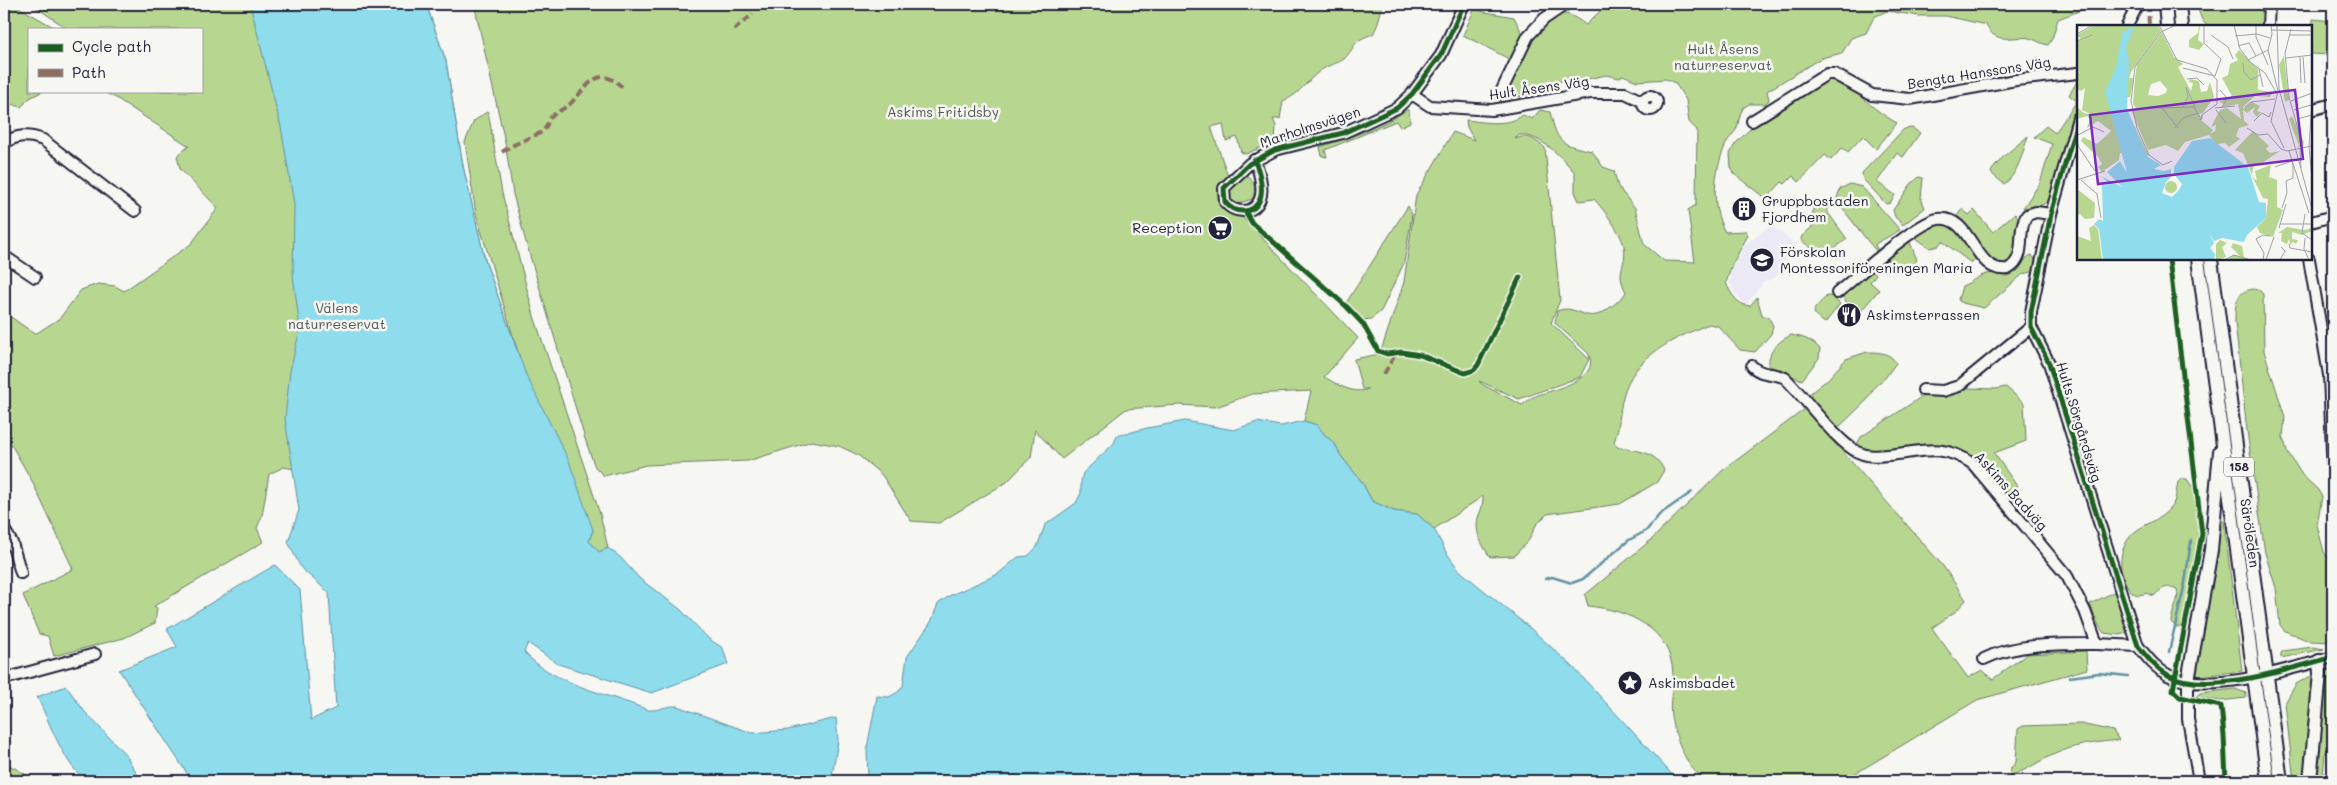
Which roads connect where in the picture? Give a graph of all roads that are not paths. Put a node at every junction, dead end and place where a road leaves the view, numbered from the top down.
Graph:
1 (1464, 4) edge
2 (1566, 4) edge
3 (2138, 4) edge
4 (2165, 4) edge
5 (2179, 4) edge
6 (2269, 4) edge
7 (2127, 25) edge
8 (2167, 25) edge
9 (2181, 25) edge
10 (2268, 25) edge
11 (2077, 73) edge
12 (1412, 94) junction
13 (1500, 94) dead end
14 (1642, 101) dead end
15 (2333, 104) edge
16 (2312, 110) edge
17 (1752, 121) dead end
18 (2077, 121) edge
19 (4, 144) edge
20 (1254, 160) junction
21 (135, 211) dead end
22 (2050, 214) junction
23 (2333, 216) edge
24 (2312, 222) edge
25 (4, 256) edge
26 (2198, 260) edge
27 (2211, 260) edge
28 (2309, 260) edge
29 (35, 277) dead end
30 (1837, 293) dead end
31 (2031, 327) junction
32 (2328, 334) edge
33 (1752, 366) dead end
34 (1923, 390) dead end
35 (2222, 438) junction
36 (2333, 477) edge
37 (4, 529) edge
38 (22, 573) dead end
39 (2097, 644) junction
40 (2138, 646) junction
41 (95, 654) dead end
42 (2333, 657) edge
43 (1984, 659) dead end
44 (2319, 661) junction
45 (2260, 676) junction
46 (4, 679) edge
47 (2188, 681) junction
48 (2199, 781) edge
49 (2268, 781) edge
50 (2281, 781) edge
51 (2310, 781) edge

1 - 12 street, Marholmsvägen
2 - 13 street
3 - 7 street
4 - 8 main road
5 - 9 main road
6 - 10 street
11 - 17 street, Bengta Hanssons Väg
12 - 14 street, Hult Åsens Väg
12 - 20 street, Marholmsvägen
15 - 16 street
18 - 22 street
19 - 21 street
20 - 20 street, Marholmsvägen
22 - 30 street
22 - 31 street
23 - 24 street
25 - 29 street
26 - 35 main road, Säröleden / 158
27 - 45 main road, Säröleden / 158
28 - 32 street
31 - 34 street
31 - 40 street, Hults Sörgårdsväg
32 - 36 street
33 - 39 street, Askims Badväg
35 - 45 main road, Säröleden / 158
35 - 47 main road, 158
37 - 38 street
39 - 40 street
39 - 43 street
40 - 47 street
41 - 46 street
42 - 44 street
44 - 45 street
44 - 51 main road
45 - 47 street
45 - 49 main road, Säröleden / 158
45 - 50 main road, Säröleden / 158
47 - 48 street

